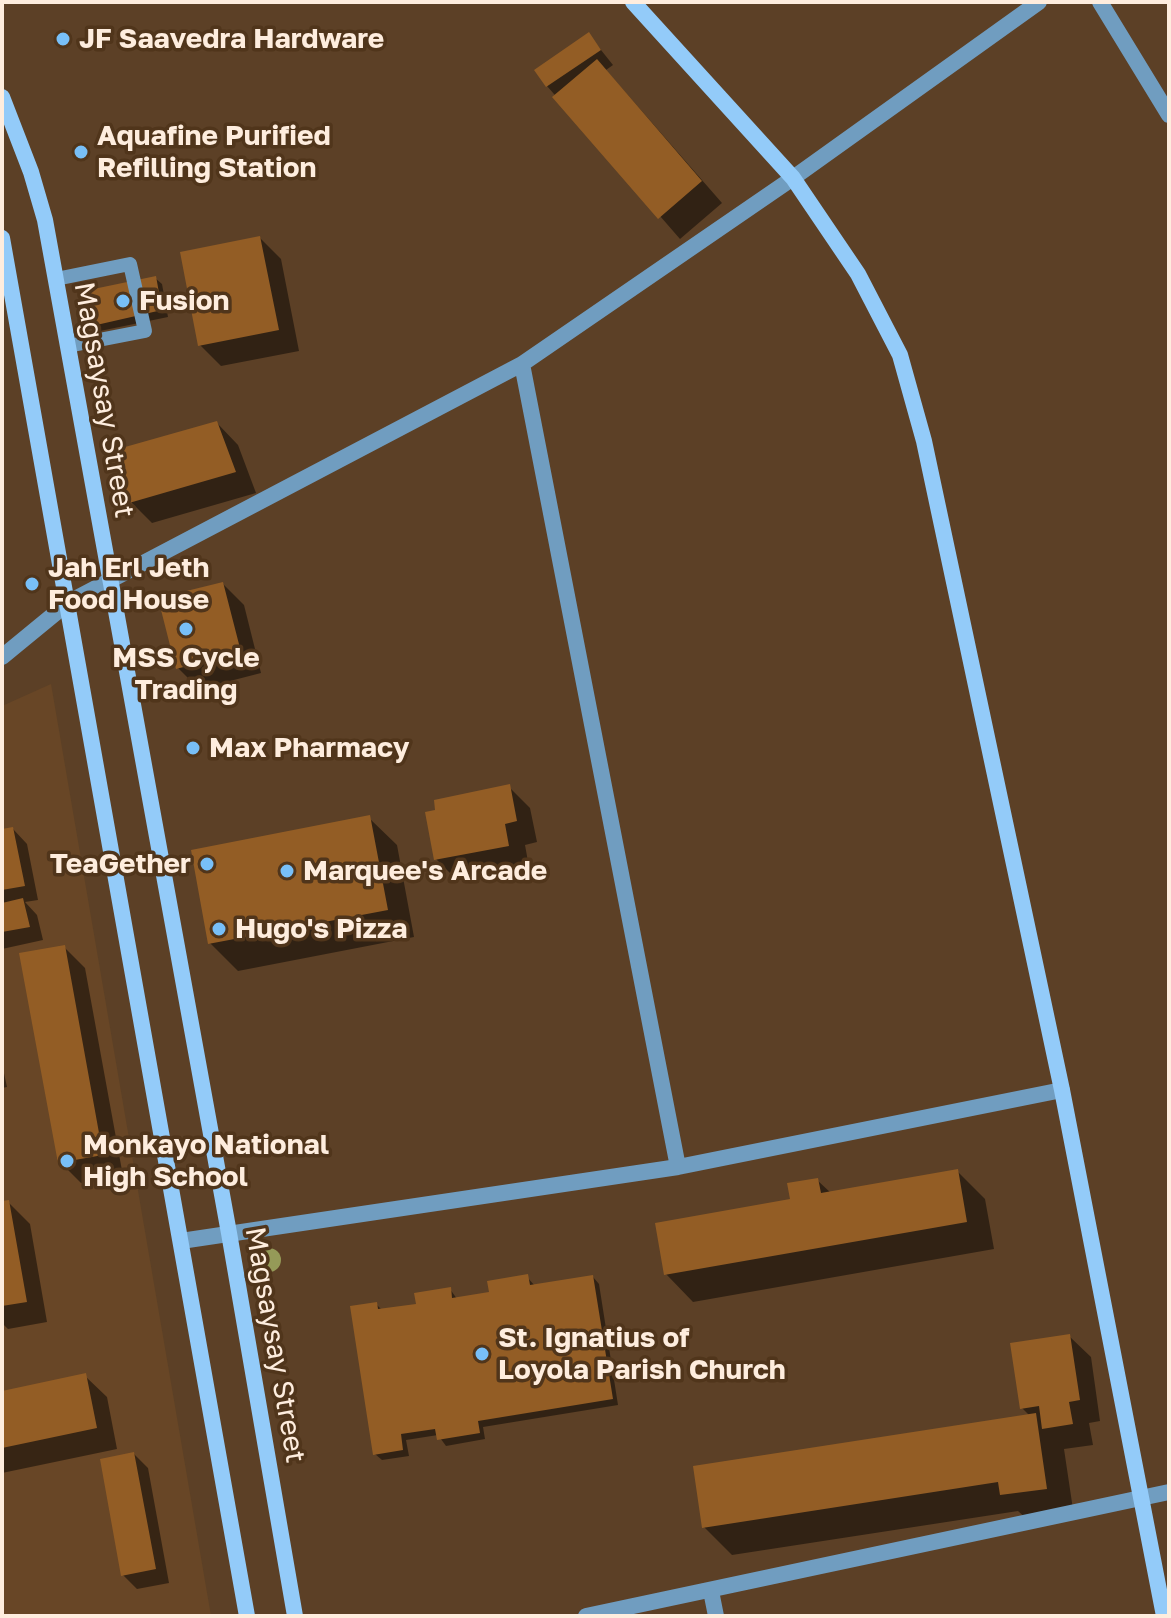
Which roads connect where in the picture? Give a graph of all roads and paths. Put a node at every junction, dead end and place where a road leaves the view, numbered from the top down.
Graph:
1 (633, 2) edge
2 (1039, 2) edge
3 (1100, 2) edge
4 (2, 97) edge
5 (1169, 115) edge
6 (793, 178) junction
7 (2, 238) edge
8 (56, 279) junction
9 (68, 346) junction
10 (522, 364) junction
11 (110, 579) junction
12 (69, 602) junction
13 (2, 657) edge
14 (1062, 1090) junction
15 (678, 1167) junction
16 (229, 1233) junction
17 (181, 1241) junction
18 (1169, 1492) edge
19 (1139, 1498) junction
20 (711, 1591) junction
21 (247, 1616) edge
22 (295, 1616) edge
23 (586, 1616) edge
24 (716, 1616) edge
25 (1164, 1616) edge

1 - 6 main road
2 - 6 street
3 - 5 street
4 - 8 main road, Magsaysay Street
6 - 10 street
6 - 14 main road
7 - 12 main road
8 - 9 main road, Magsaysay Street
8 - 9 lane
9 - 11 main road, Magsaysay Street
10 - 11 street
10 - 15 street
11 - 12 street
11 - 16 main road, Magsaysay Street
12 - 13 street
12 - 17 main road
14 - 15 street
14 - 19 main road
15 - 16 street
16 - 17 street
16 - 22 main road, Magsaysay Street
17 - 21 main road
18 - 19 street
19 - 20 street
19 - 25 main road
20 - 23 street
20 - 24 street

